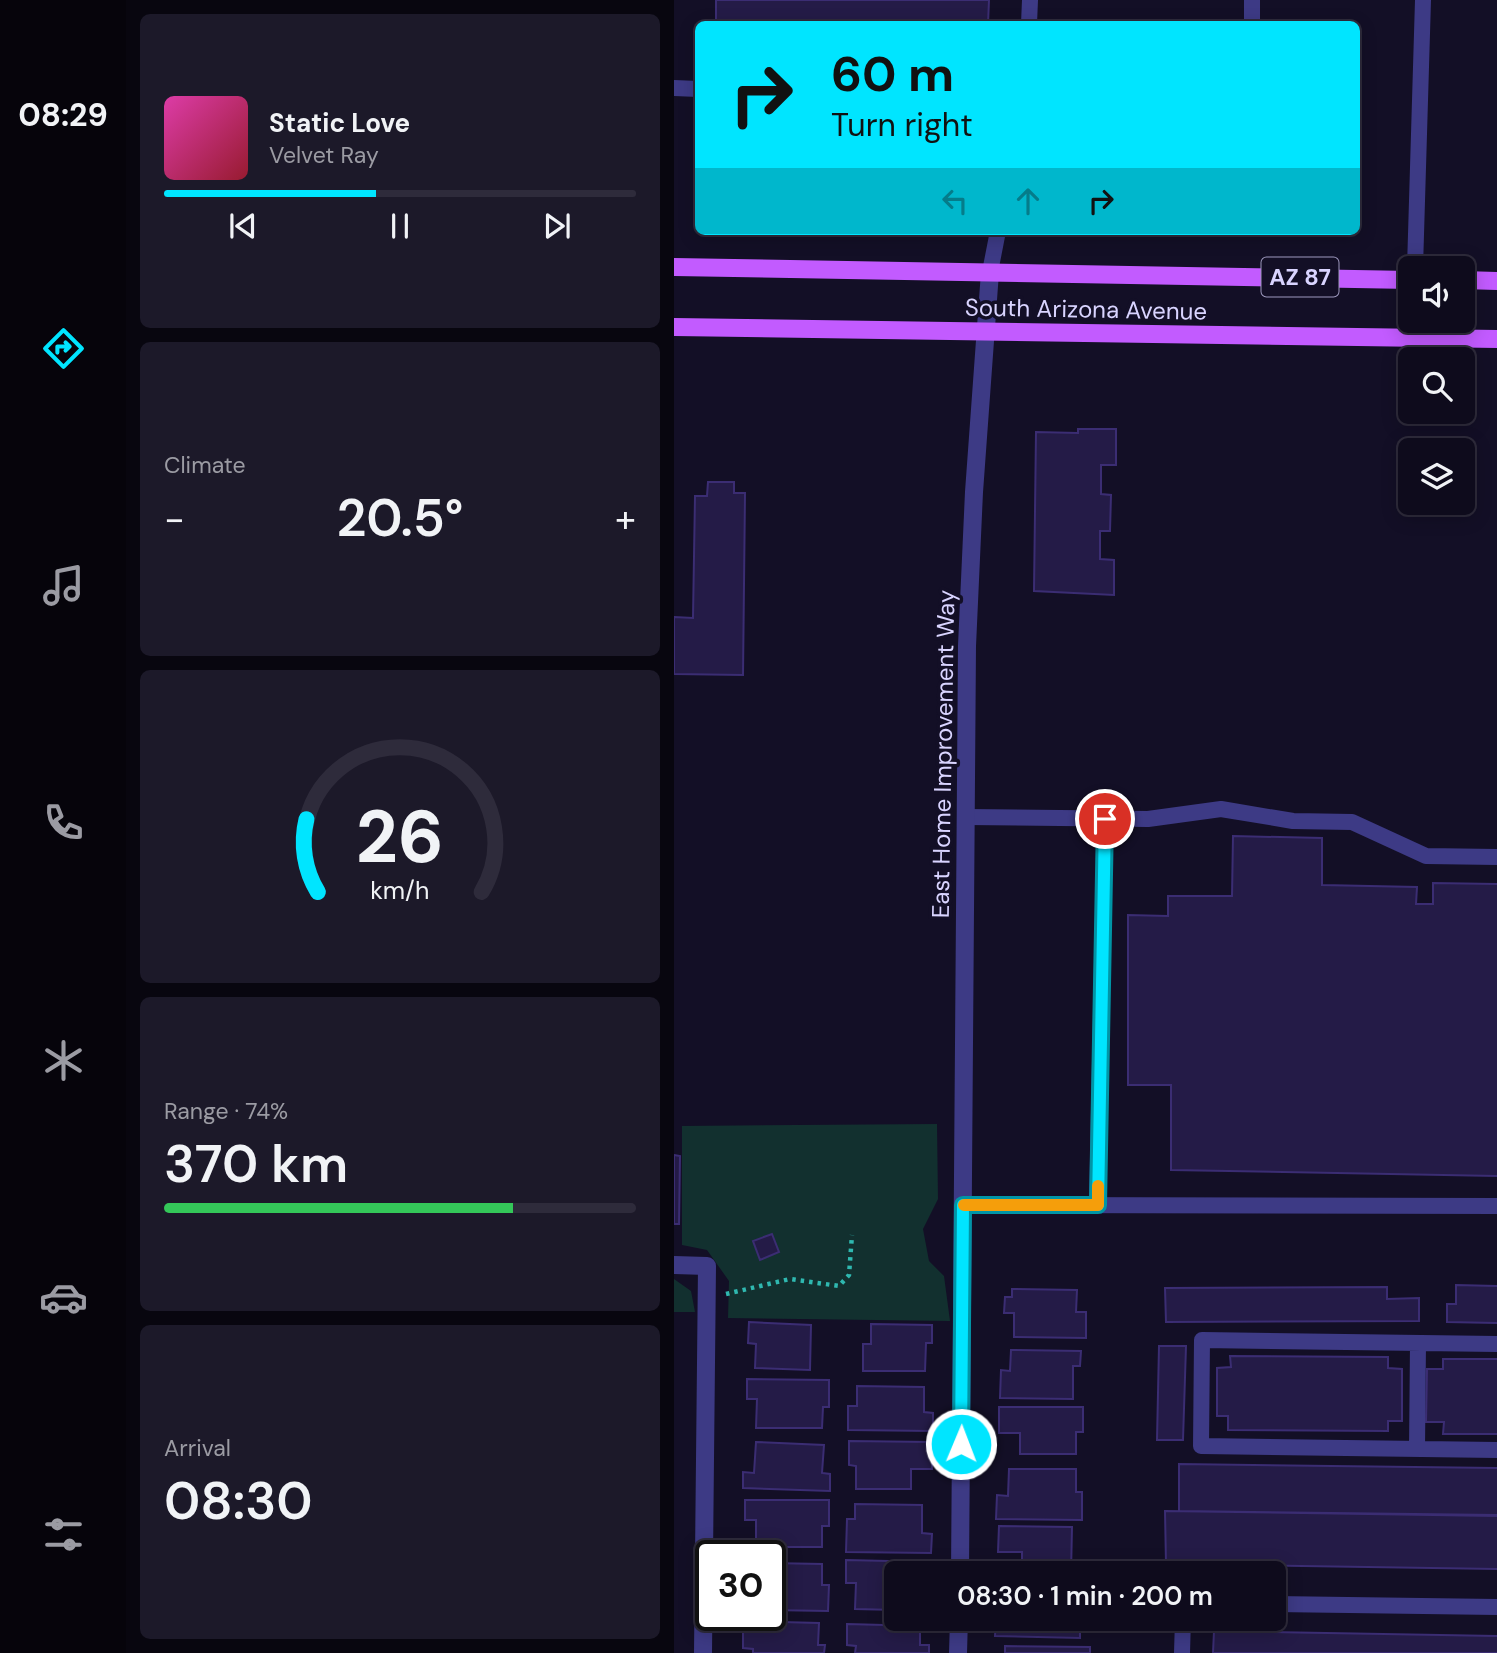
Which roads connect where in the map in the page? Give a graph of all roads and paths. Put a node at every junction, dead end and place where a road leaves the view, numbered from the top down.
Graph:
1 (1030, 0) edge
2 (1252, 0) edge
3 (1423, 0) edge
4 (1029, 21) edge
5 (1252, 21) edge
6 (674, 88) edge
7 (695, 89) edge
8 (997, 235) edge
9 (1415, 256) edge
10 (674, 267) edge
11 (990, 272) junction
12 (1398, 279) edge
13 (1475, 280) edge
14 (1497, 281) edge
15 (674, 327) edge
16 (986, 333) junction
17 (1497, 339) edge
18 (966, 817) junction
19 (1105, 819) junction
20 (1497, 856) edge
21 (963, 1205) junction
22 (1098, 1205) junction
23 (1497, 1206) edge
24 (852, 1235) dead end
25 (674, 1265) edge
26 (707, 1298) junction
27 (1418, 1343) junction
28 (1497, 1344) edge
29 (1417, 1449) junction
30 (1497, 1450) edge
31 (959, 1561) edge
32 (1286, 1604) edge
33 (1497, 1607) edge
34 (959, 1631) edge
35 (1183, 1631) edge
36 (703, 1653) edge
37 (958, 1653) edge
38 (1183, 1653) edge

1 - 4 lane
2 - 5 lane
3 - 9 lane
6 - 7 lane
8 - 11 lane
10 - 11 main road, South Arizona Avenue / AZ 87
11 - 12 main road, South Arizona Avenue / AZ 87
11 - 16 street, East Home Improvement Way
13 - 14 main road
15 - 16 main road, South Arizona Avenue
16 - 17 main road, South Arizona Avenue
16 - 18 street, East Home Improvement Way
18 - 19 lane
18 - 21 street, East Home Improvement Way
19 - 20 lane
19 - 22 lane
21 - 22 lane
21 - 31 street, East Home Improvement Way
22 - 23 lane
24 - 26 path
25 - 26 street
26 - 36 street
27 - 28 lane
27 - 29 lane
27 - 29 lane
29 - 30 lane
32 - 33 lane
34 - 37 street
35 - 38 lane

